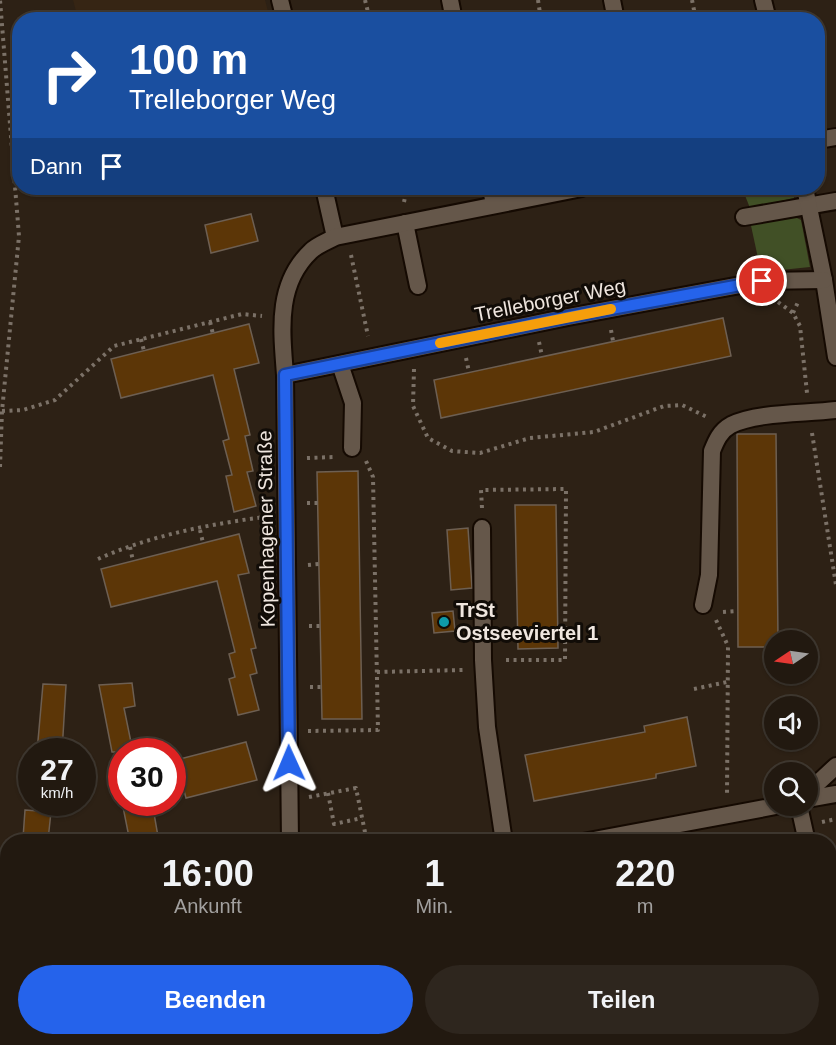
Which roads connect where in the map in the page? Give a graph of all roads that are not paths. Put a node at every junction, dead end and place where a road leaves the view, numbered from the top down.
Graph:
1 (326, 195) edge
2 (492, 195) edge
3 (546, 195) edge
4 (806, 195) edge
5 (836, 201) edge
6 (494, 205) junction
7 (808, 206) junction
8 (744, 216) dead end
9 (405, 223) junction
10 (341, 236) junction
11 (824, 280) junction
12 (418, 286) dead end
13 (836, 357) edge
14 (340, 364) junction
15 (285, 375) junction
16 (836, 410) edge
17 (351, 455) road end
18 (482, 528) road end
19 (703, 605) road end
20 (836, 766) edge
21 (818, 783) edge
22 (836, 794) edge
23 (818, 798) edge
24 (764, 808) edge
25 (801, 816) edge
26 (290, 834) edge
27 (503, 834) edge
28 (625, 834) edge
29 (805, 834) edge

1 - 10 street
2 - 6 street
3 - 6 street
4 - 7 street
5 - 7 street
6 - 9 street
7 - 8 street
7 - 11 street
9 - 10 street
9 - 12 street
10 - 15 street, Kopenhagener Straße
11 - 13 street
11 - 14 street, Trelleborger Weg
14 - 15 street, Trelleborger Weg
14 - 17 street
15 - 26 street, Kopenhagener Straße
16 - 19 street
18 - 27 street
20 - 21 street
22 - 23 street
24 - 28 street
25 - 29 street

